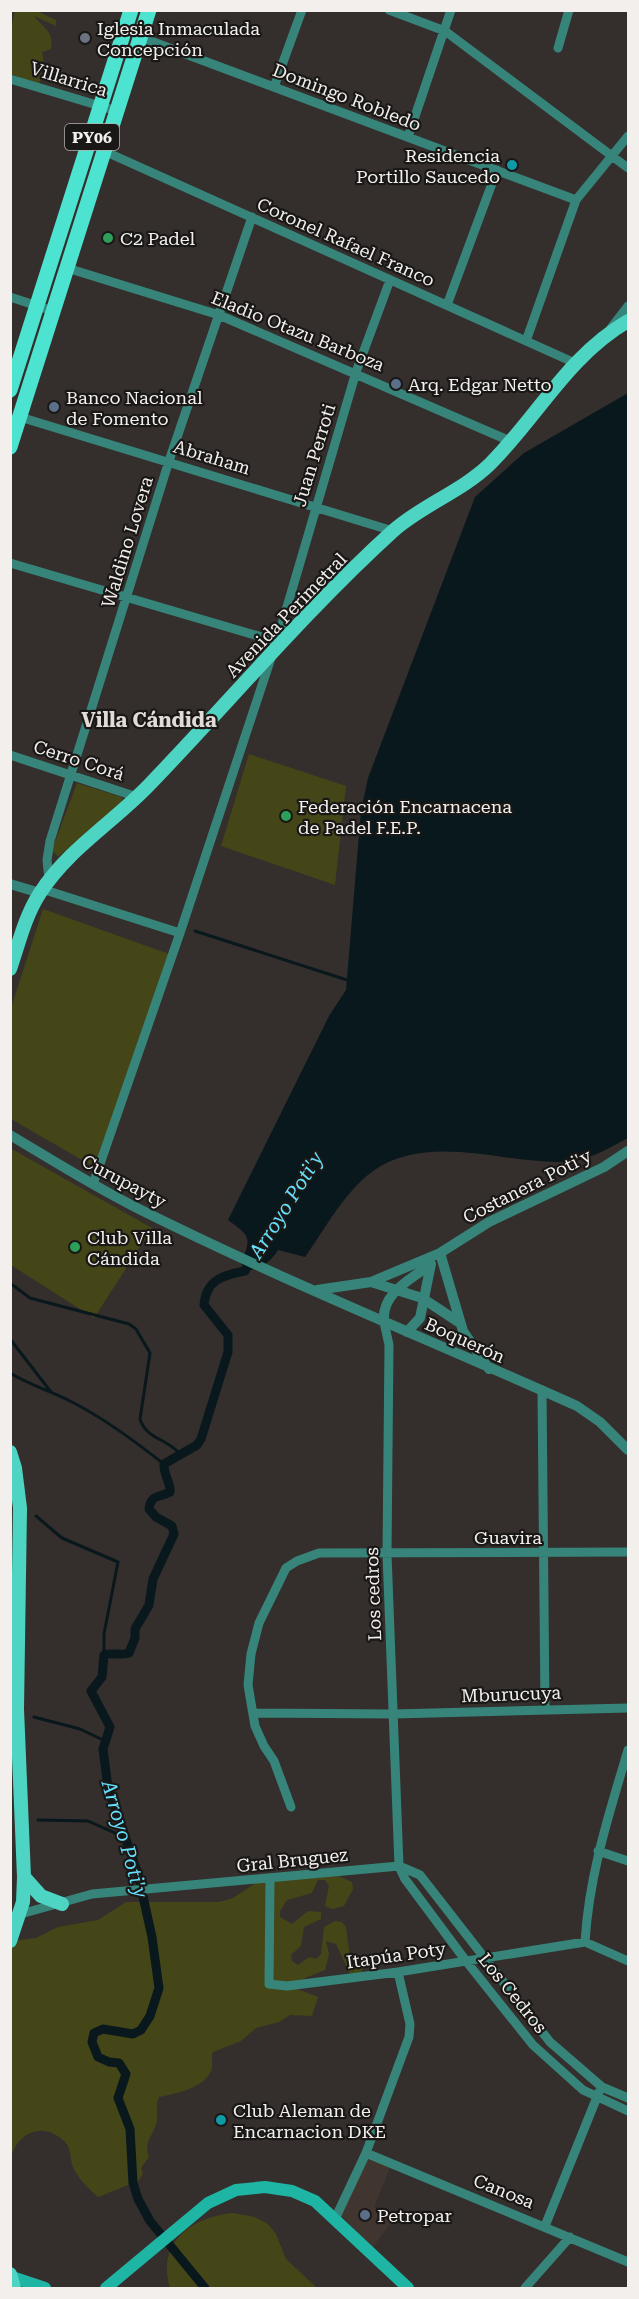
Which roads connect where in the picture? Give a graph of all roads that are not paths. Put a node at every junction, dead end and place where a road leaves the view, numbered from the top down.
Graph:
1 (131, 10) edge
2 (149, 10) edge
3 (302, 10) edge
4 (389, 10) edge
5 (451, 10) edge
6 (569, 10) edge
7 (445, 32) junction
8 (141, 37) junction
9 (558, 48) dead end
10 (10, 79) edge
11 (274, 87) junction
12 (109, 109) junction
13 (628, 136) edge
14 (408, 137) junction
15 (104, 151) junction
16 (612, 156) junction
17 (628, 168) edge
18 (497, 170) junction
19 (576, 200) junction
20 (252, 217) junction
21 (67, 268) junction
22 (390, 280) junction
23 (10, 297) edge
24 (447, 305) junction
25 (38, 306) junction
26 (628, 306) edge
27 (54, 311) junction
28 (219, 315) junction
29 (628, 321) edge
30 (607, 334) junction
31 (526, 341) junction
32 (574, 363) junction
33 (356, 372) junction
34 (10, 390) edge
35 (20, 417) junction
36 (510, 441) junction
37 (10, 447) edge
38 (169, 461) junction
39 (316, 506) junction
40 (393, 531) junction
41 (10, 563) edge
42 (127, 597) junction
43 (277, 646) junction
44 (10, 755) edge
45 (71, 775) junction
46 (137, 797) junction
47 (10, 884) edge
48 (44, 887) junction
49 (180, 933) junction
50 (10, 969) edge
51 (10, 1135) edge
52 (628, 1151) edge
53 (93, 1184) junction
54 (440, 1253) junction
55 (431, 1264) junction
56 (278, 1274) joint
57 (371, 1282) junction
58 (398, 1289) junction
59 (316, 1290) junction
60 (422, 1298) junction
61 (384, 1322) junction
62 (460, 1324) junction
63 (407, 1332) junction
64 (489, 1369) junction
65 (542, 1390) junction
66 (628, 1450) edge
67 (10, 1452) edge
68 (15, 1506) edge
69 (628, 1552) edge
70 (387, 1554) junction
71 (544, 1554) junction
72 (14, 1708) edge
73 (628, 1708) edge
74 (545, 1709) junction
75 (253, 1713) junction
76 (394, 1714) junction
77 (628, 1750) edge
78 (291, 1807) dead end
79 (17, 1814) edge
80 (598, 1851) junction
81 (628, 1862) edge
82 (399, 1866) junction
83 (270, 1879) junction
84 (24, 1882) junction
85 (62, 1904) junction
86 (14, 1914) edge
87 (10, 1941) edge
88 (585, 1942) junction
89 (482, 1957) junction
90 (466, 1961) junction
91 (628, 1961) edge
92 (398, 1972) junction
93 (602, 2087) junction
94 (597, 2097) junction
95 (628, 2098) edge
96 (628, 2111) edge
97 (366, 2153) junction
98 (335, 2219) junction
99 (545, 2226) junction
100 (570, 2237) junction
101 (628, 2262) edge
102 (12, 2280) edge
103 (106, 2288) edge
104 (45, 2289) edge
105 (408, 2289) edge
106 (525, 2289) edge

1 - 12 highway, PY06
2 - 8 highway, PY06
3 - 11 street
4 - 7 street
5 - 7 street
6 - 9 street
7 - 14 street
7 - 16 street
8 - 11 street, Domingo Robledo
8 - 12 highway, PY06
10 - 12 street, Villarrica
11 - 14 street, Domingo Robledo
12 - 15 highway, PY06
12 - 25 highway, PY06
13 - 16 street
14 - 18 street, Domingo Robledo
15 - 20 street, Coronel Rafael Franco
15 - 21 highway, PY06
16 - 17 street
16 - 19 street
18 - 19 street, Domingo Robledo
18 - 24 street
19 - 31 street
20 - 22 street, Coronel Rafael Franco
20 - 28 street, Waldino Lovera
21 - 27 highway, PY06
21 - 28 street, Eladio Otazu Barboza
22 - 24 street, Coronel Rafael Franco
22 - 33 street, Juan Perroti
23 - 25 street
24 - 31 street, Coronel Rafael Franco
25 - 27 street
25 - 34 highway, PY06
26 - 30 street
27 - 35 highway, PY06
28 - 33 street, Eladio Otazu Barboza
28 - 38 street, Waldino Lovera
29 - 30 main road, Avenida Perimetral
30 - 32 main road, Avenida Perimetral
31 - 32 street, Coronel Rafael Franco
32 - 36 main road, Avenida Perimetral
33 - 36 street, Eladio Otazu Barboza
33 - 39 street, Juan Perroti
35 - 37 highway, PY06
35 - 38 street, Abraham
36 - 40 main road, Avenida Perimetral
38 - 39 street, Abraham
38 - 42 street, Waldino Lovera
39 - 40 street, Abraham
39 - 43 street, Juan Perroti
40 - 43 main road, Avenida Perimetral
41 - 42 street
42 - 43 street
42 - 45 street, Waldino Lovera
43 - 46 main road, Avenida Perimetral
43 - 49 street, Juan Perroti
44 - 45 street, Cerro Corá
45 - 46 street, Cerro Corá
45 - 48 street, Waldino Lovera
46 - 48 main road, Avenida Perimetral
47 - 48 street
48 - 49 street
48 - 50 main road, Avenida Perimetral
49 - 53 street, Juan Perroti
51 - 53 street, Curupayty
52 - 54 street, Costanera Poti'y
53 - 56 street, Curupayty
54 - 55 street
54 - 57 street, Costanera Poti'y
54 - 62 street
55 - 58 street
55 - 60 street
56 - 59 street, Boquerón
57 - 58 street
57 - 59 street
58 - 60 street
58 - 61 street
59 - 61 street, Boquerón
60 - 62 street
60 - 63 street
61 - 63 street, Boquerón
61 - 70 street, Los cedros
62 - 64 street
63 - 64 street, Boquerón
64 - 65 street, Boquerón
65 - 66 street, Boquerón
65 - 71 street
67 - 68 main road
68 - 72 main road
69 - 71 street, Guavira
70 - 71 street, Guavira
70 - 75 street, Guavira
70 - 76 street, Los cedros
71 - 74 street
72 - 79 main road
73 - 74 street, Mburucuya
74 - 76 street, Mburucuya
75 - 76 street, Mburucuya
75 - 78 street, Guavira
76 - 82 street, Los cedros
77 - 80 street
79 - 84 main road
80 - 81 street
80 - 88 street
82 - 83 street, Gral Bruguez
82 - 89 street
82 - 90 street, Los Cedros
83 - 85 street, Gral Bruguez
83 - 92 street, Itapúa Poty
84 - 85 main road
84 - 86 main road
85 - 86 street, Gral Bruguez
86 - 87 main road
88 - 89 street, Itapúa Poty
88 - 91 street
89 - 90 street, Itapúa Poty
89 - 93 street
90 - 92 street, Itapúa Poty
90 - 94 street, Los Cedros
92 - 97 street
93 - 94 street
93 - 95 street
94 - 96 street, Los Cedros
94 - 99 street
97 - 98 street
97 - 99 street, Canosa
98 - 103 main road
98 - 105 main road
99 - 100 street, Canosa
100 - 101 street, Canosa
100 - 106 street
102 - 104 main road

